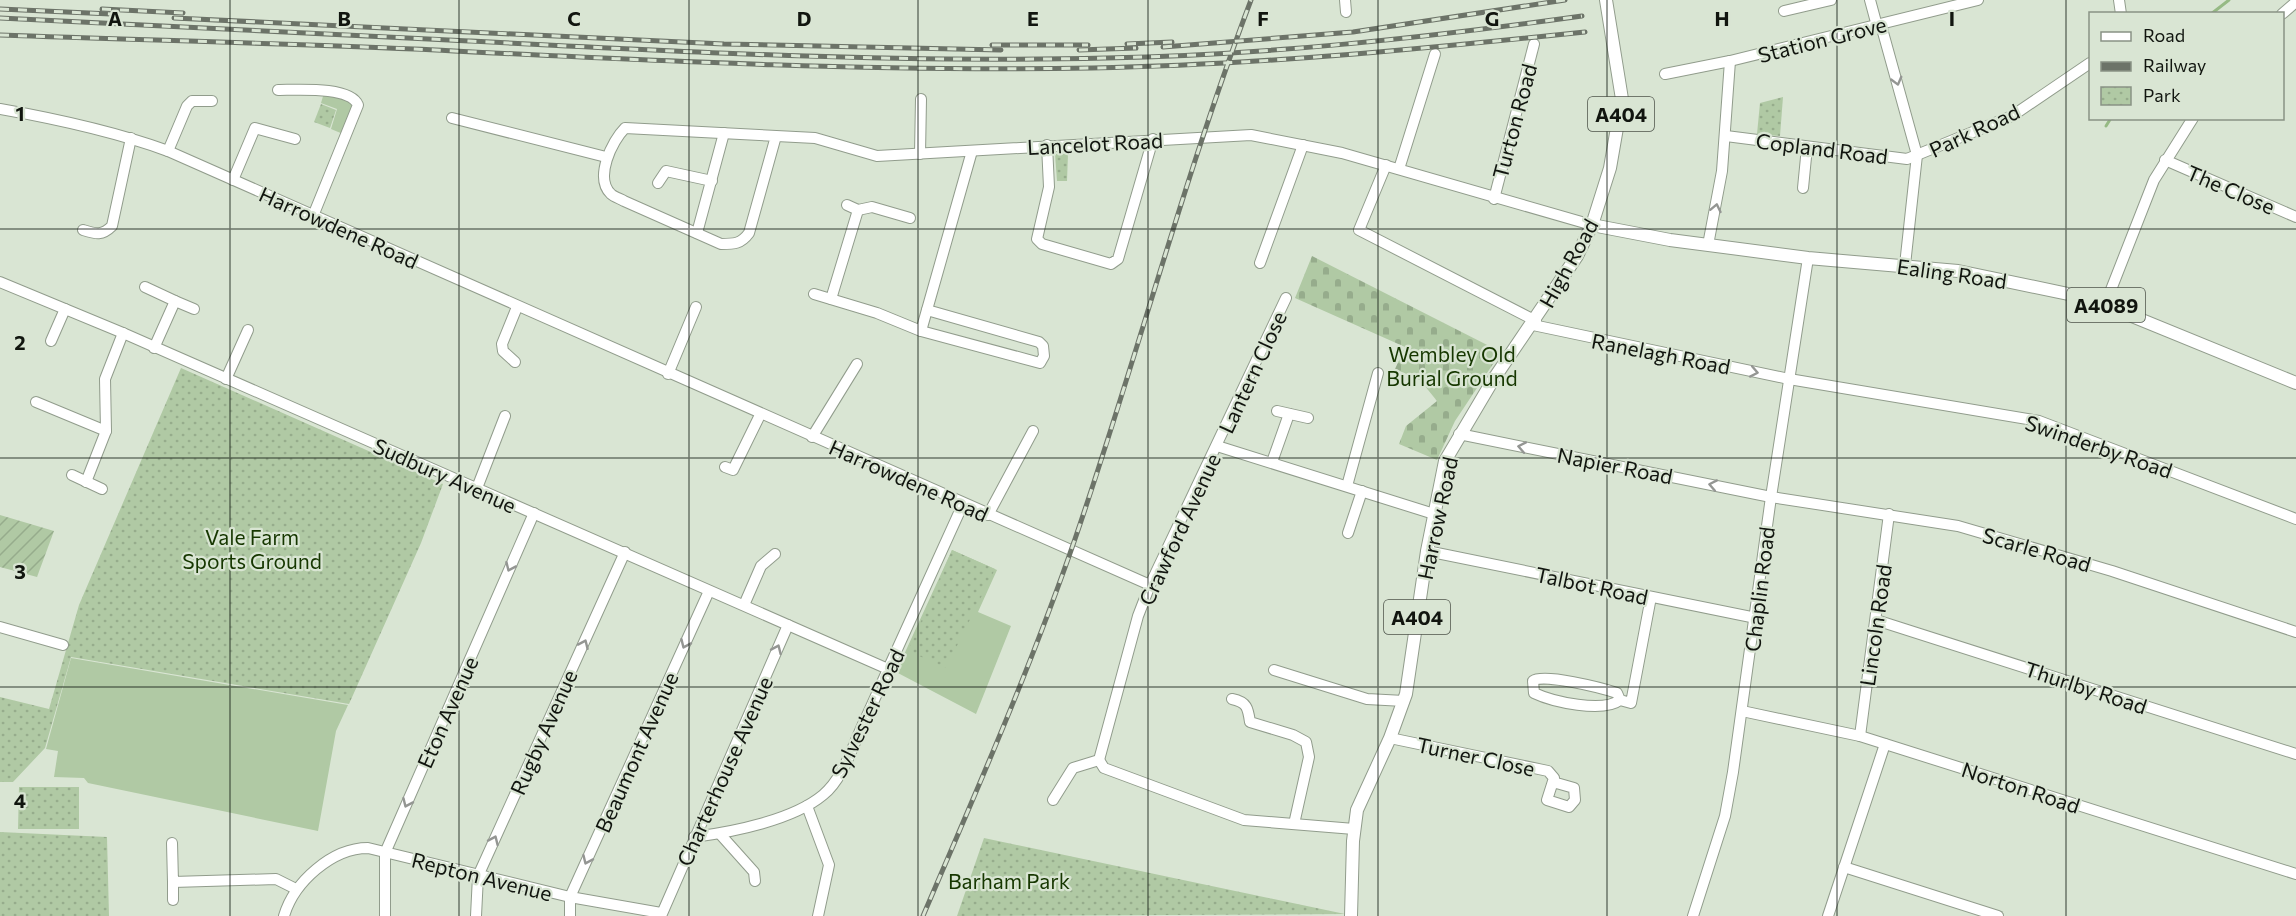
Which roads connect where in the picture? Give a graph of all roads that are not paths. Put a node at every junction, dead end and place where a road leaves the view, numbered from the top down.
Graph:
1 (1345, 0) edge
2 (1606, 0) edge
3 (1832, 0) edge
4 (1870, 0) edge
5 (1978, 0) edge
6 (2296, 2) edge
7 (1784, 10) dead end
8 (1346, 12) dead end
9 (2284, 13) edge
10 (1879, 25) junction
11 (1534, 44) dead end
12 (1436, 54) dead end
13 (1730, 61) junction
14 (2089, 64) edge
15 (1665, 74) dead end
16 (278, 90) dead end
17 (921, 99) dead end
18 (212, 101) dead end
19 (0, 109) edge
20 (452, 118) dead end
21 (2192, 120) edge
22 (724, 133) junction
23 (776, 136) junction
24 (1726, 136) junction
25 (131, 138) junction
26 (295, 138) dead end
27 (1153, 139) junction
28 (1047, 145) junction
29 (1303, 145) junction
30 (1807, 147) junction
31 (168, 151) junction
32 (972, 151) junction
33 (920, 154) junction
34 (1917, 155) junction
35 (606, 158) junction
36 (2165, 160) junction
37 (1386, 165) junction
38 (1399, 169) junction
39 (233, 180) junction
40 (712, 181) junction
41 (658, 183) dead end
42 (1803, 188) dead end
43 (1494, 199) junction
44 (847, 205) dead end
45 (858, 210) junction
46 (313, 216) junction
47 (2296, 217) edge
48 (910, 218) dead end
49 (1592, 225) junction
50 (83, 230) dead end
51 (697, 233) junction
52 (1708, 245) junction
53 (1808, 258) junction
54 (1260, 263) dead end
55 (1905, 265) junction
56 (0, 284) edge
57 (145, 287) dead end
58 (814, 294) dead end
59 (1286, 298) dead end
60 (831, 299) junction
61 (175, 301) junction
62 (2105, 305) junction
63 (517, 307) junction
64 (696, 307) dead end
65 (64, 309) junction
66 (194, 309) dead end
67 (927, 310) junction
68 (1534, 323) junction
69 (248, 330) dead end
70 (921, 331) junction
71 (123, 333) junction
72 (51, 341) dead end
73 (154, 348) junction
74 (515, 362) dead end
75 (857, 364) dead end
76 (1378, 373) dead end
77 (668, 374) junction
78 (226, 379) junction
79 (1789, 379) junction
80 (2296, 383) edge
81 (36, 402) dead end
82 (1277, 411) dead end
83 (1289, 414) junction
84 (760, 415) junction
85 (505, 416) dead end
86 (1308, 418) dead end
87 (106, 431) junction
88 (1033, 432) dead end
89 (1459, 434) junction
90 (812, 437) junction
91 (1218, 446) junction
92 (1272, 462) junction
93 (733, 470) dead end
94 (72, 475) dead end
95 (86, 482) junction
96 (1347, 486) junction
97 (477, 488) junction
98 (102, 489) dead end
99 (1362, 491) junction
100 (1771, 497) junction
101 (963, 504) junction
102 (534, 513) junction
103 (1434, 514) junction
104 (1889, 514) junction
105 (988, 515) junction
106 (2296, 519) edge
107 (1348, 533) dead end
108 (1427, 551) junction
109 (625, 552) junction
110 (775, 554) dead end
111 (1150, 585) junction
112 (709, 591) junction
113 (1651, 597) junction
114 (744, 605) junction
115 (1756, 618) junction
116 (1876, 620) junction
117 (788, 625) junction
118 (0, 627) edge
119 (2296, 632) edge
120 (63, 645) dead end
121 (888, 669) junction
122 (1274, 670) dead end
123 (1232, 699) dead end
124 (1404, 701) junction
125 (1626, 701) junction
126 (1742, 711) junction
127 (1860, 736) junction
128 (1390, 738) junction
129 (1886, 744) junction
130 (2296, 754) edge
131 (1099, 760) junction
132 (1553, 782) dead end
133 (1053, 800) dead end
134 (807, 806) junction
135 (1294, 824) junction
136 (1354, 829) junction
137 (720, 834) junction
138 (694, 837) junction
139 (172, 843) dead end
140 (385, 853) junction
141 (1844, 867) junction
142 (2296, 874) edge
143 (478, 876) junction
144 (755, 881) dead end
145 (173, 882) junction
146 (296, 889) junction
147 (570, 897) junction
148 (173, 900) dead end
149 (661, 915) edge
150 (284, 916) edge
151 (385, 916) edge
152 (476, 916) edge
153 (570, 916) edge
154 (818, 916) edge
155 (1352, 916) edge
156 (1693, 916) edge
157 (1828, 916) edge
158 (1998, 916) edge

1 - 8 street
2 - 49 main road, High Road / A404
3 - 7 street
4 - 10 street
5 - 10 street, Station Grove
6 - 9 street
10 - 13 street, Station Grove
10 -> 34 street
11 - 43 street, Turton Road
12 - 38 street
13 - 15 street, Station Grove
13 - 24 street
14 - 34 street, Park Road
16 - 46 street
17 - 33 street
18 - 31 street
19 - 25 street, Harrowdene Road
20 - 35 street
21 - 36 street
22 - 23 street, Lancelot Road
22 - 35 street, Lancelot Road
22 - 40 street
23 - 33 street, Lancelot Road
23 - 51 street
24 - 30 street, Copland Road
52 -> 24 street
25 - 31 street, Harrowdene Road
25 - 50 street
26 - 39 street
27 - 28 street, Lancelot Road
27 - 28 street
27 - 29 street, Lancelot Road
28 - 32 street, Lancelot Road
29 - 37 street, Lancelot Road
29 - 54 street
30 - 34 street, Copland Road
30 - 42 street
31 - 39 street, Harrowdene Road
32 - 33 street, Lancelot Road
32 - 67 street
34 - 55 street
35 - 51 street
36 - 47 street, The Close
36 - 62 street
37 - 38 street, Lancelot Road
37 - 68 street, Ranelagh Road
38 - 43 street, Lancelot Road
39 - 46 street, Harrowdene Road
40 - 41 street
40 - 51 street
43 - 49 street, Lancelot Road
44 - 45 street
45 - 48 street
45 - 60 street
46 - 63 street, Harrowdene Road
49 - 52 main road, Ealing Road / A4089
49 - 68 main road, High Road / A404
52 - 53 main road, Ealing Road / A4089
53 - 55 main road, Ealing Road / A4089
53 - 79 street, Chaplin Road
55 - 62 main road, Ealing Road / A4089
56 - 65 street, Sudbury Avenue
57 - 61 street
58 - 60 street
59 - 91 street, Lantern Close
60 - 70 street
61 - 66 street
61 - 73 street
62 - 80 main road, Ealing Road / A4089
63 - 74 street
63 - 77 street, Harrowdene Road
64 - 77 street
65 - 71 street, Sudbury Avenue
65 - 72 street
67 - 70 street
67 - 70 street
68 -> 79 street, Ranelagh Road
68 - 89 main road, High Road / A404
69 - 78 street
71 - 73 street, Sudbury Avenue
71 - 87 street
73 - 78 street, Sudbury Avenue
75 - 90 street
76 - 96 street
77 - 84 street, Harrowdene Road
78 - 97 street, Sudbury Avenue
79 - 100 street, Chaplin Road
79 - 106 street, Swinderby Road
81 - 87 street
82 - 83 street
83 - 86 street
83 - 92 street
84 - 90 street, Harrowdene Road
84 - 93 street
85 - 97 street
87 - 95 street
88 - 105 street
100 -> 89 street, Napier Road
89 - 103 main road, Harrow Road / A404
90 - 101 street, Harrowdene Road
91 - 92 street, Crawford Avenue
91 - 111 street, Crawford Avenue
92 - 96 street, Crawford Avenue
94 - 95 street
95 - 98 street
96 - 99 street, Crawford Avenue
97 - 102 street, Sudbury Avenue
99 - 103 street, Crawford Avenue
99 - 107 street
100 - 104 street, Scarle Road
100 - 115 street, Chaplin Road
101 - 105 street, Harrowdene Road
101 - 121 street, Sylvester Road
102 - 109 street, Sudbury Avenue
102 -> 140 street, Eton Avenue
103 - 108 main road, Harrow Road / A404
104 - 116 street, Lincoln Road
104 - 119 street, Scarle Road
105 - 111 street, Harrowdene Road
108 - 113 street, Talbot Road
108 - 124 main road, Harrow Road / A404
109 - 112 street, Sudbury Avenue
143 -> 109 street, Rugby Avenue
110 - 114 street
111 - 131 street, Crawford Avenue
112 - 114 street, Sudbury Avenue
112 -> 147 street, Beaumont Avenue
113 - 115 street, Talbot Road
113 - 125 street
114 - 117 street, Sudbury Avenue
115 - 126 street, Chaplin Road
116 - 127 street, Lincoln Road
116 - 130 street, Thurlby Road
117 - 121 street, Sudbury Avenue
138 -> 117 street, Charterhouse Avenue
118 - 120 street
121 - 134 street, Sylvester Road
122 - 124 street
123 - 135 street
124 - 128 main road, Harrow Road / A404
125 - 125 street
126 - 127 street, Norton Road
126 - 156 street, Chaplin Road
127 - 129 street, Norton Road
128 - 132 street, Turner Close
128 - 136 main road, Harrow Road / A404
129 - 141 street
129 - 142 street, Norton Road
131 - 133 street
131 - 135 street
134 - 137 street, Sylvester Road
134 - 154 street
135 - 136 street
136 - 155 main road, Harrow Road / A404
137 - 138 street, Sylvester Road
137 - 144 street
138 - 149 street, Charterhouse Avenue
139 - 145 street
140 - 143 street, Repton Avenue
140 - 146 street, Repton Avenue
140 - 151 street, Eton Avenue
141 - 157 street
141 - 158 street
143 - 147 street, Repton Avenue
143 - 152 street, Rugby Avenue
145 - 146 street
145 - 148 street
146 - 150 street
147 - 149 street, Repton Avenue
147 - 153 street, Beaumont Avenue

